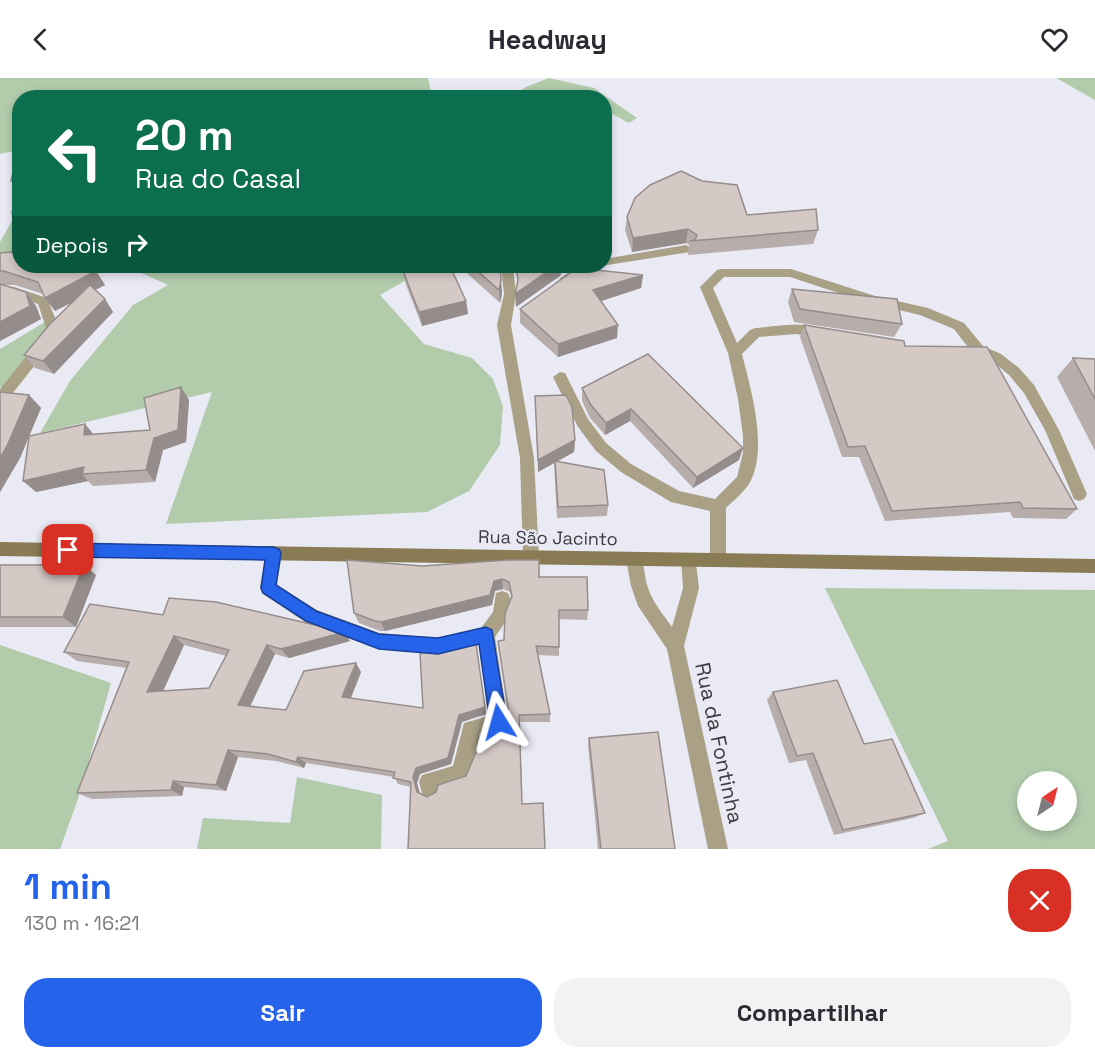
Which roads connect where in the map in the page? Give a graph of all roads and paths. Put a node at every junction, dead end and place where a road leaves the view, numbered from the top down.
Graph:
1 (686, 249) dead end
2 (612, 262) edge
3 (508, 273) edge
4 (576, 273) edge
5 (553, 288) edge
6 (0, 290) edge
7 (520, 314) edge
8 (504, 325) junction
9 (837, 335) edge
10 (978, 348) junction
11 (955, 349) edge
12 (735, 353) junction
13 (560, 377) dead end
14 (0, 399) edge
15 (1079, 494) dead end
16 (718, 506) junction
17 (0, 549) edge
18 (273, 553) junction
19 (531, 558) junction
20 (634, 559) junction
21 (689, 560) junction
22 (718, 560) junction
23 (1095, 566) edge
24 (502, 599) dead end
25 (486, 635) junction
26 (675, 646) junction
27 (430, 790) dead end
28 (718, 849) edge

1 - 2 street
3 - 8 street
4 - 5 street
6 - 14 street
7 - 8 street
8 - 19 street
9 - 12 street
10 - 11 street
10 - 12 street
10 - 15 street
12 - 16 street
13 - 16 street
16 - 22 street
17 - 18 main road, Rua São Jacinto
18 - 19 main road, Rua São Jacinto
18 - 25 street
19 - 20 main road, Rua São Jacinto
20 - 21 main road, Rua São Jacinto
20 - 26 street, Rua da Fontinha
21 - 22 main road, Rua São Jacinto
21 - 26 street, Rua da Fontinha
22 - 23 main road, Rua São Jacinto
24 - 25 street
25 - 27 street
26 - 28 street, Rua da Fontinha

